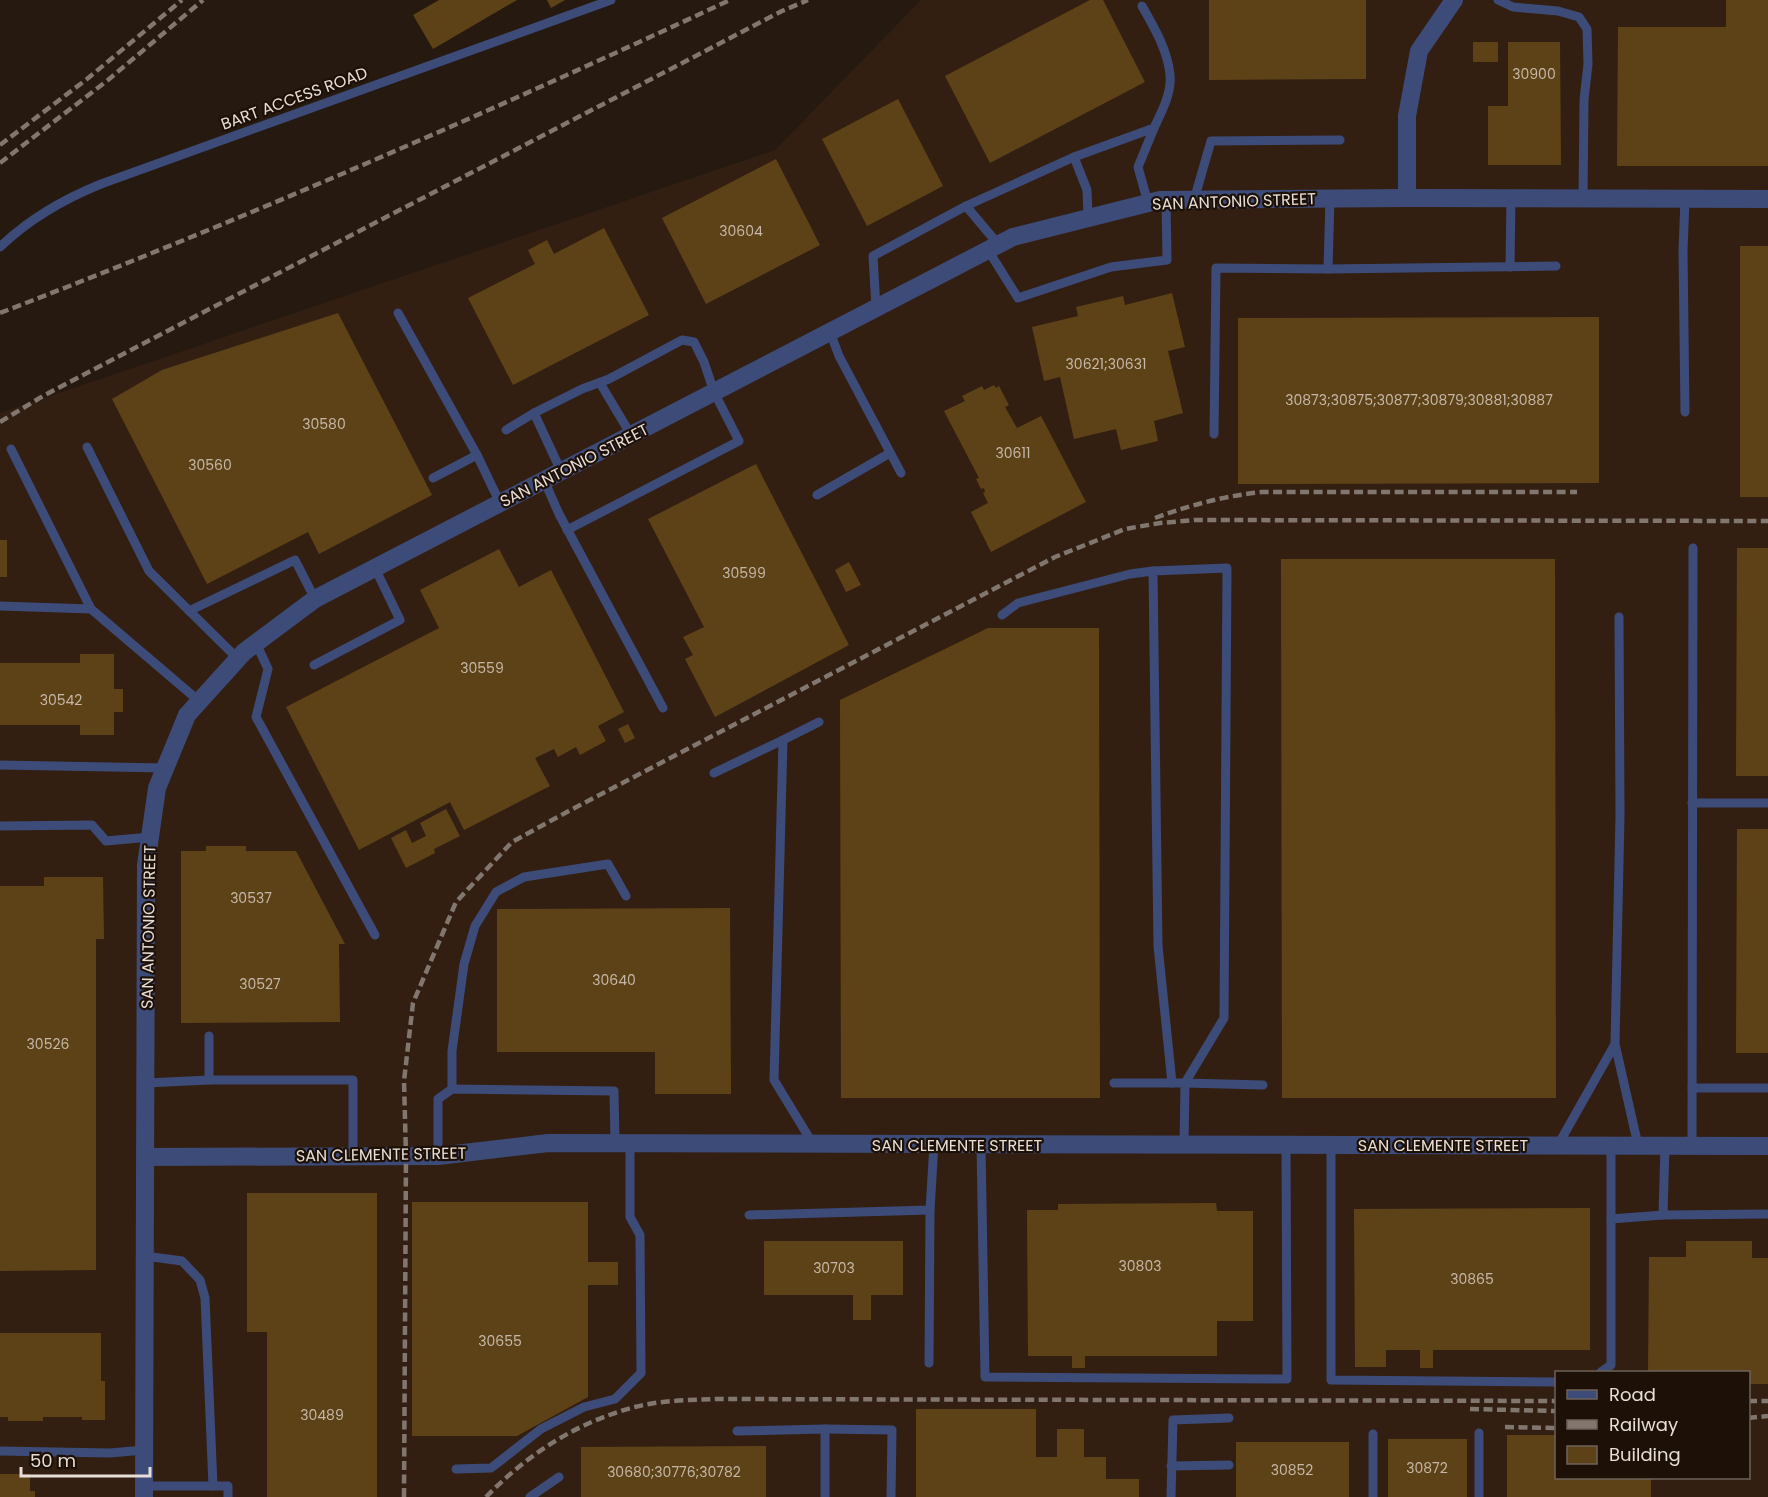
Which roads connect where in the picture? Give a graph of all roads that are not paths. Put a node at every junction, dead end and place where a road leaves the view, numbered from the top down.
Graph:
1 (611, 0) edge
2 (1454, 0) edge
3 (1498, 0) edge
4 (1142, 6) dead end
5 (1154, 128) junction
6 (1340, 140) dead end
7 (1074, 157) junction
8 (1330, 198) junction
9 (1407, 198) junction
10 (1511, 198) junction
11 (1583, 198) junction
12 (1685, 199) junction
13 (1768, 199) edge
14 (1194, 200) junction
15 (1157, 201) junction
16 (966, 206) junction
17 (1088, 218) junction
18 (0, 247) edge
19 (993, 247) junction
20 (1556, 266) dead end
21 (1510, 267) junction
22 (1328, 268) junction
23 (876, 308) junction
24 (398, 314) dead end
25 (830, 332) junction
26 (600, 383) junction
27 (714, 392) junction
28 (1685, 412) dead end
29 (534, 414) junction
30 (506, 430) dead end
31 (1215, 434) dead end
32 (631, 435) junction
33 (87, 447) dead end
34 (11, 449) dead end
35 (890, 453) junction
36 (477, 455) junction
37 (561, 471) junction
38 (901, 473) dead end
39 (433, 478) dead end
40 (544, 480) junction
41 (817, 495) dead end
42 (500, 503) junction
43 (567, 530) junction
44 (1692, 548) dead end
45 (375, 568) junction
46 (1153, 571) junction
47 (315, 599) junction
48 (0, 606) edge
49 (91, 609) junction
50 (189, 611) junction
51 (1002, 615) dead end
52 (1619, 617) dead end
53 (256, 643) junction
54 (238, 659) junction
55 (314, 665) dead end
56 (199, 701) junction
57 (663, 708) dead end
58 (819, 722) dead end
59 (783, 740) junction
60 (0, 765) edge
61 (165, 768) junction
62 (714, 773) dead end
63 (1768, 803) edge
64 (1692, 804) junction
65 (0, 826) edge
66 (150, 837) junction
67 (626, 896) dead end
68 (375, 935) dead end
69 (209, 1036) dead end
70 (1615, 1044) junction
71 (208, 1080) junction
72 (146, 1083) junction
73 (1114, 1083) dead end
74 (1172, 1083) junction
75 (1185, 1083) junction
76 (1263, 1085) dead end
77 (1692, 1088) junction
78 (1768, 1088) edge
79 (452, 1089) junction
80 (622, 1144) junction
81 (813, 1144) junction
82 (934, 1144) junction
83 (981, 1145) junction
84 (1184, 1145) junction
85 (1286, 1145) junction
86 (1331, 1145) junction
87 (1558, 1145) junction
88 (1611, 1145) junction
89 (1638, 1145) junction
90 (1665, 1145) junction
91 (1692, 1146) junction
92 (1768, 1146) edge
93 (353, 1156) junction
94 (438, 1156) junction
95 (146, 1157) junction
96 (930, 1210) junction
97 (1768, 1214) edge
98 (749, 1215) dead end
99 (1663, 1215) junction
100 (1611, 1219) junction
101 (145, 1256) junction
102 (929, 1363) dead end
103 (1602, 1371) edge
104 (1555, 1382) edge
105 (1229, 1418) dead end
106 (825, 1429) junction
107 (737, 1431) dead end
108 (1479, 1433) dead end
109 (1373, 1434) dead end
110 (144, 1450) junction
111 (0, 1451) edge
112 (1229, 1465) dead end
113 (1172, 1466) junction
114 (456, 1469) dead end
115 (559, 1477) dead end
116 (213, 1486) junction
117 (144, 1491) edge
118 (228, 1497) edge
119 (530, 1497) edge
120 (825, 1497) edge
121 (891, 1497) edge
122 (1171, 1497) edge
123 (1373, 1497) edge
124 (1479, 1497) edge

1 - 18 lane, BART ACCESS ROAD
2 - 9 street
3 - 11 lane
4 - 5 lane
5 - 7 lane
5 - 15 lane
6 - 14 lane
7 - 16 lane
7 - 17 lane
8 - 9 street, SAN ANTONIO STREET
8 - 14 street, SAN ANTONIO STREET
8 - 22 lane
9 - 10 street, SAN ANTONIO STREET
10 - 11 street, SAN ANTONIO STREET
10 - 21 lane
11 - 12 street, SAN ANTONIO STREET
12 - 13 street, SAN ANTONIO STREET
12 - 28 lane
14 - 15 street, SAN ANTONIO STREET
15 - 17 street, SAN ANTONIO STREET
15 - 19 lane
16 - 19 lane
16 - 23 lane
17 - 19 street, SAN ANTONIO STREET
19 - 23 street, SAN ANTONIO STREET
20 - 21 lane
21 - 22 lane
22 - 31 lane
23 - 25 street, SAN ANTONIO STREET
24 - 36 lane
25 - 27 street, SAN ANTONIO STREET
25 - 35 lane
26 - 27 lane
26 - 29 lane
26 - 32 lane
27 - 32 street, SAN ANTONIO STREET
27 - 43 lane
29 - 30 lane
29 - 37 lane
32 - 37 street, SAN ANTONIO STREET
33 - 50 lane
34 - 49 lane
35 - 38 lane
35 - 41 lane
36 - 39 lane
36 - 42 lane
37 - 40 street, SAN ANTONIO STREET
40 - 42 street, SAN ANTONIO STREET
40 - 43 lane
42 - 45 street, SAN ANTONIO STREET
43 - 57 lane
44 - 64 lane
45 - 47 street, SAN ANTONIO STREET
45 - 55 lane
46 - 51 lane
46 - 74 lane
46 - 75 lane
47 - 50 lane
47 - 53 street, SAN ANTONIO STREET
48 - 49 lane
49 - 56 lane
50 - 54 lane
52 - 70 lane
53 - 54 street, SAN ANTONIO STREET
53 - 68 lane
54 - 56 street, SAN ANTONIO STREET
56 - 61 street, SAN ANTONIO STREET
58 - 59 lane
59 - 62 lane
59 - 81 lane
60 - 61 lane
61 - 66 street, SAN ANTONIO STREET
63 - 64 lane
64 - 77 lane
65 - 66 lane
66 - 72 street, SAN ANTONIO STREET
67 - 79 lane
69 - 71 lane
70 - 87 lane
70 - 89 lane
71 - 72 lane
71 - 93 lane
72 - 95 street, SAN ANTONIO STREET
73 - 74 lane
74 - 75 lane
75 - 76 lane
75 - 84 lane
77 - 78 lane
77 - 91 lane
79 - 80 lane
79 - 94 lane
80 - 81 street, SAN CLEMENTE STREET
80 - 94 street, SAN CLEMENTE STREET
80 - 114 lane
81 - 82 street, SAN CLEMENTE STREET
82 - 83 street, SAN CLEMENTE STREET
82 - 96 lane
83 - 84 street, SAN CLEMENTE STREET
83 - 85 lane
84 - 85 street, SAN CLEMENTE STREET
85 - 86 street, SAN CLEMENTE STREET
86 - 87 street, SAN CLEMENTE STREET
86 - 104 lane
87 - 88 street, SAN CLEMENTE STREET
88 - 89 street, SAN CLEMENTE STREET
88 - 100 lane
89 - 90 street, SAN CLEMENTE STREET
90 - 91 street, SAN CLEMENTE STREET
90 - 99 lane
91 - 92 street, SAN CLEMENTE STREET
93 - 94 street, SAN CLEMENTE STREET
93 - 95 street, SAN CLEMENTE STREET
95 - 101 street, SAN ANTONIO STREET
96 - 98 lane
96 - 102 lane
97 - 99 lane
99 - 100 lane
100 - 103 lane
101 - 110 street, SAN ANTONIO STREET
101 - 116 lane
105 - 113 lane
106 - 107 lane
106 - 120 lane
106 - 121 lane
108 - 124 lane
109 - 123 lane
110 - 111 lane
110 - 117 street, SAN ANTONIO STREET
112 - 113 lane
113 - 122 lane
115 - 119 lane
116 - 117 lane
116 - 118 lane

